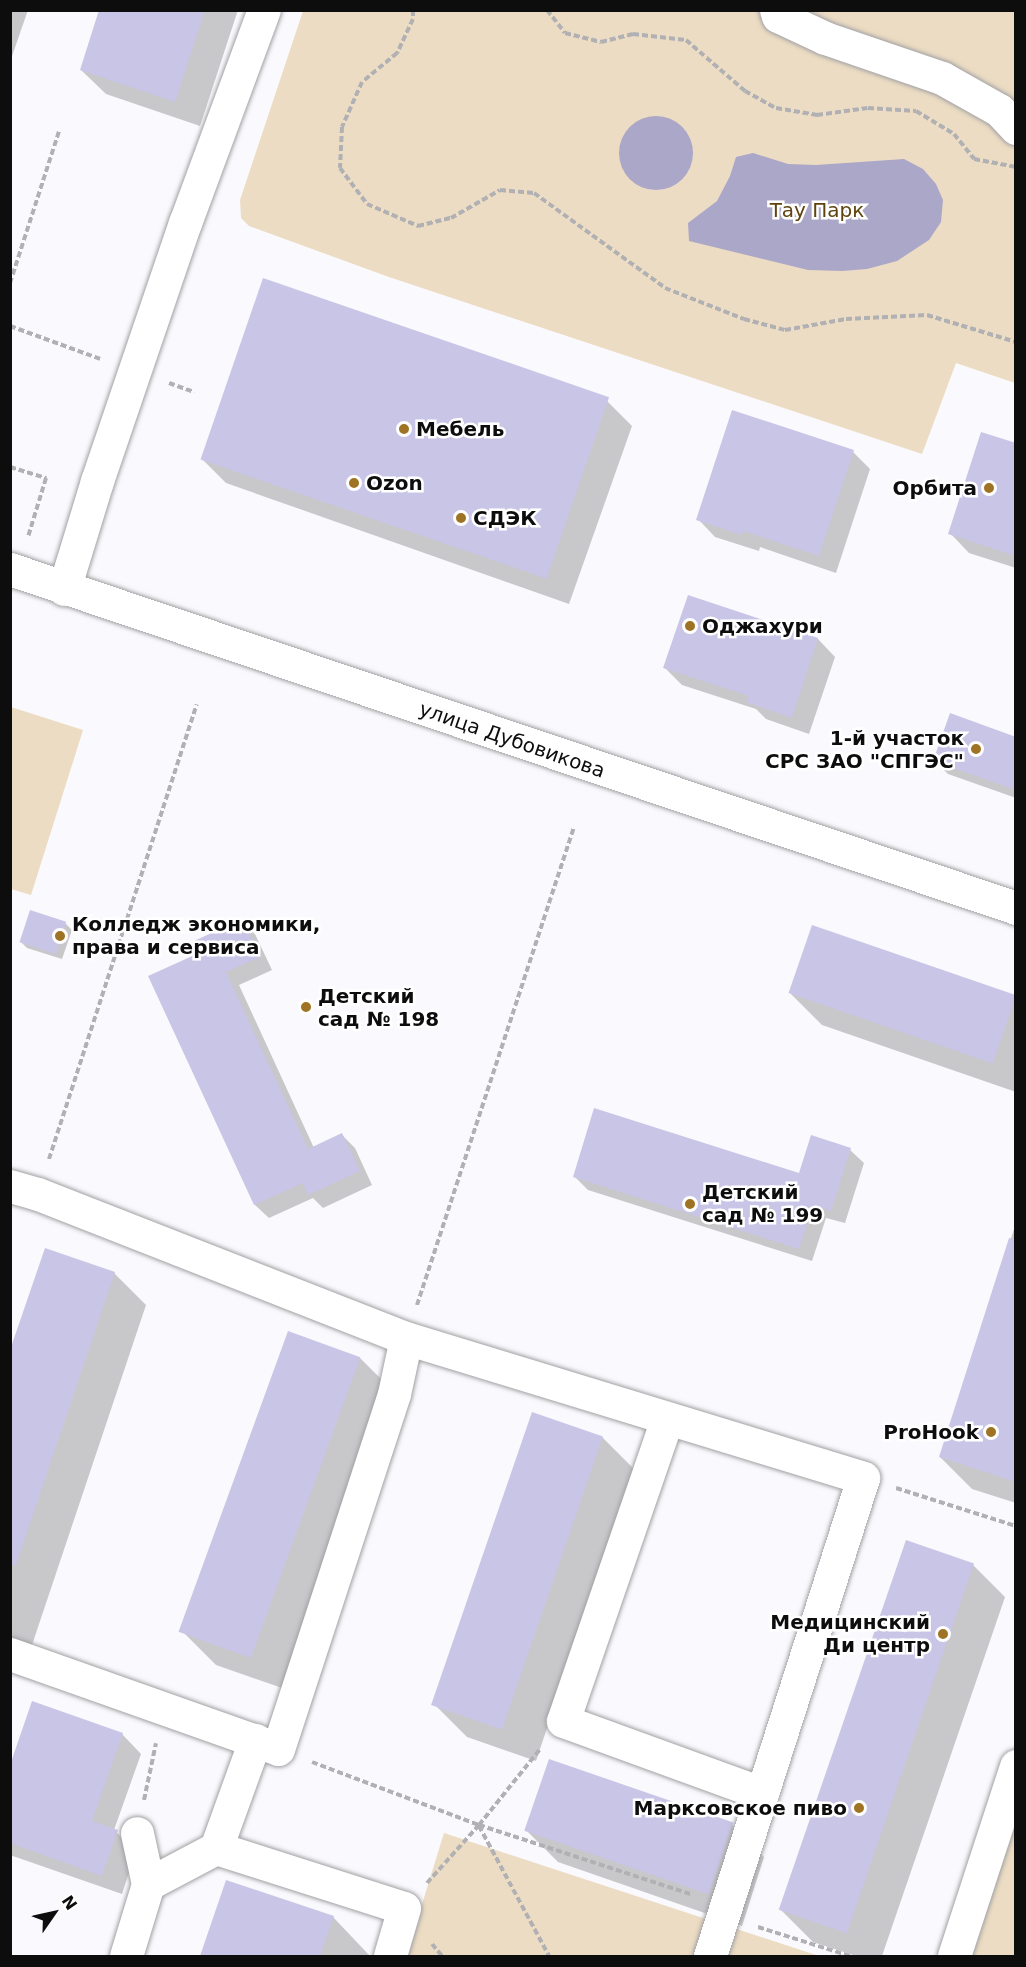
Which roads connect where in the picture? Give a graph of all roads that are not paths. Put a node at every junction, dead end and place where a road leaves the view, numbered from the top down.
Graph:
1 (264, 10) edge
2 (776, 10) edge
3 (1016, 128) edge
4 (13, 570) edge
5 (64, 589) junction
6 (1016, 908) edge
7 (18, 1192) edge
8 (406, 1338) junction
9 (667, 1419) junction
10 (10, 1654) edge
11 (266, 1745) junction
12 (1016, 1766) edge
13 (761, 1793) junction
14 (137, 1833) road end
15 (216, 1848) junction
16 (148, 1884) junction
17 (126, 1956) edge
18 (390, 1956) edge
19 (710, 1956) edge
20 (954, 1956) edge

1 - 5 street
2 - 3 street
4 - 5 street, улица Дубовикова
5 - 6 street, улица Дубовикова
7 - 8 street
8 - 9 street
8 - 11 street
9 - 13 street
9 - 13 street
10 - 11 street
11 - 15 street
12 - 20 street
13 - 19 street
14 - 16 street
15 - 16 street
15 - 18 street
16 - 17 street

